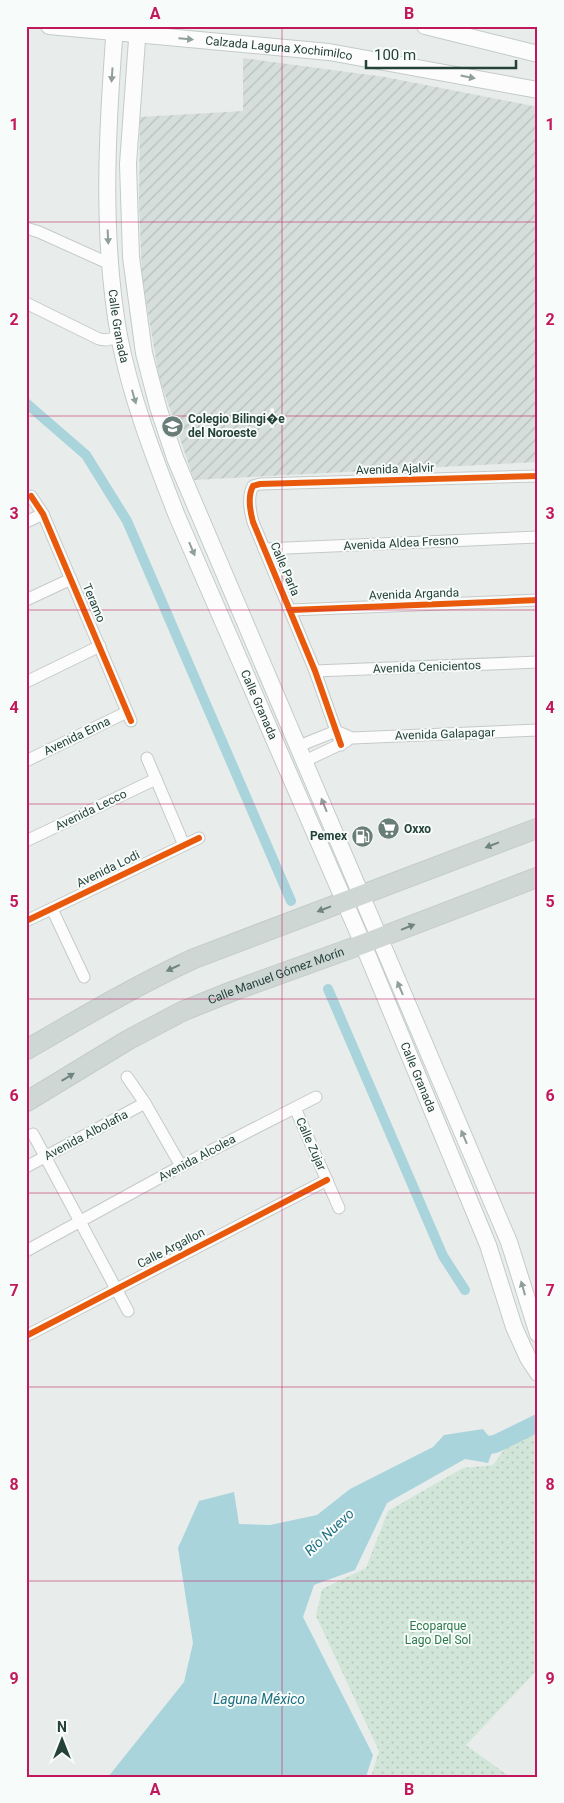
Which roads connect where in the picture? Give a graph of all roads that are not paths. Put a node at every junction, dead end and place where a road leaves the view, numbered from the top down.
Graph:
1 (49, 26) edge
2 (425, 26) edge
3 (115, 30) edge
4 (137, 30) edge
5 (538, 54) edge
6 (538, 90) edge
7 (26, 228) edge
8 (110, 264) junction
9 (26, 304) edge
10 (120, 338) junction
11 (538, 476) edge
12 (253, 486) joint
13 (31, 496) dead end
14 (43, 514) junction
15 (26, 522) edge
16 (538, 537) edge
17 (264, 549) junction
18 (71, 579) junction
19 (26, 600) edge
20 (538, 600) edge
21 (290, 610) junction
22 (100, 646) junction
23 (538, 662) edge
24 (315, 671) junction
25 (26, 682) edge
26 (129, 716) joint
27 (538, 730) edge
28 (336, 731) junction
29 (352, 738) junction
30 (341, 745) junction
31 (302, 753) junction
32 (147, 758) dead end
33 (26, 761) edge
34 (156, 779) junction
35 (538, 828) edge
36 (199, 838) dead end
37 (26, 841) edge
38 (184, 845) junction
39 (538, 877) edge
40 (352, 898) junction
41 (52, 908) junction
42 (26, 921) edge
43 (371, 941) junction
44 (84, 977) dead end
45 (26, 1050) edge
46 (128, 1076) dead end
47 (316, 1097) dead end
48 (26, 1102) edge
49 (145, 1103) junction
50 (295, 1108) junction
51 (33, 1134) dead end
52 (45, 1158) junction
53 (181, 1166) junction
54 (26, 1167) edge
55 (327, 1180) junction
56 (339, 1208) dead end
57 (80, 1222) junction
58 (26, 1251) edge
59 (117, 1289) junction
60 (128, 1312) dead end
61 (538, 1334) edge
62 (26, 1336) edge
63 (538, 1373) edge

1 - 3 main road, Calzada Laguna Xochimilco
2 - 5 main road
3 - 4 main road, Calzada Laguna Xochimilco
3 -> 8 main road, Calle Granada
4 -> 6 main road, Calzada Laguna Xochimilco
4 - 31 main road, Calle Granada
7 - 8 street
8 - 10 main road, Calle Granada
9 - 10 street
10 -> 40 main road, Calle Granada
11 - 12 street, Avenida Ajalvir
12 - 17 street, Calle Parla
13 - 14 street, Teramo
14 - 15 street
14 - 18 street, Teramo
16 - 17 street, Avenida Aldea Fresno
17 - 21 street, Calle Parla
18 - 19 street
18 - 22 street, Teramo
20 - 21 street, Avenida Arganda
21 - 24 street, Calle Parla
22 - 25 street
22 - 26 street, Teramo
23 - 24 street, Avenida Cenicientos
24 - 28 street, Calle Parla
26 - 33 street, Avenida Enna
27 - 29 street, Avenida Galapagar
28 - 29 street, Avenida Galapagar
28 - 30 street, Calle Parla
28 - 31 street
29 - 30 street
30 - 31 street
40 -> 31 main road, Calle Granada
32 - 34 street
34 - 37 street, Avenida Lecco
34 - 38 street
35 -> 40 main road
36 - 38 street, Avenida Lodi
38 - 41 street, Avenida Lodi
43 -> 39 main road, Calle Manuel Gómez Morín
40 - 43 main road, Calle Granada
40 -> 45 main road
41 - 42 street, Avenida Lodi
41 - 44 street
48 -> 43 main road, Calle Manuel Gómez Morín
61 -> 43 main road, Calle Granada
43 - 63 main road, Calle Granada
46 - 49 street
47 - 50 street, Avenida Alcolea
49 - 52 street, Avenida Albolafia
49 - 53 street
50 - 53 street, Avenida Alcolea
50 - 55 street, Calle Zujar
51 - 52 street
52 - 54 street, Avenida Albolafia
52 - 57 street
53 - 57 street, Avenida Alcolea
55 - 56 street, Calle Zujar
55 - 59 street, Calle Argallon
57 - 58 street, Avenida Alcolea
57 - 59 street
59 - 60 street
59 - 62 street, Calle Argallon

